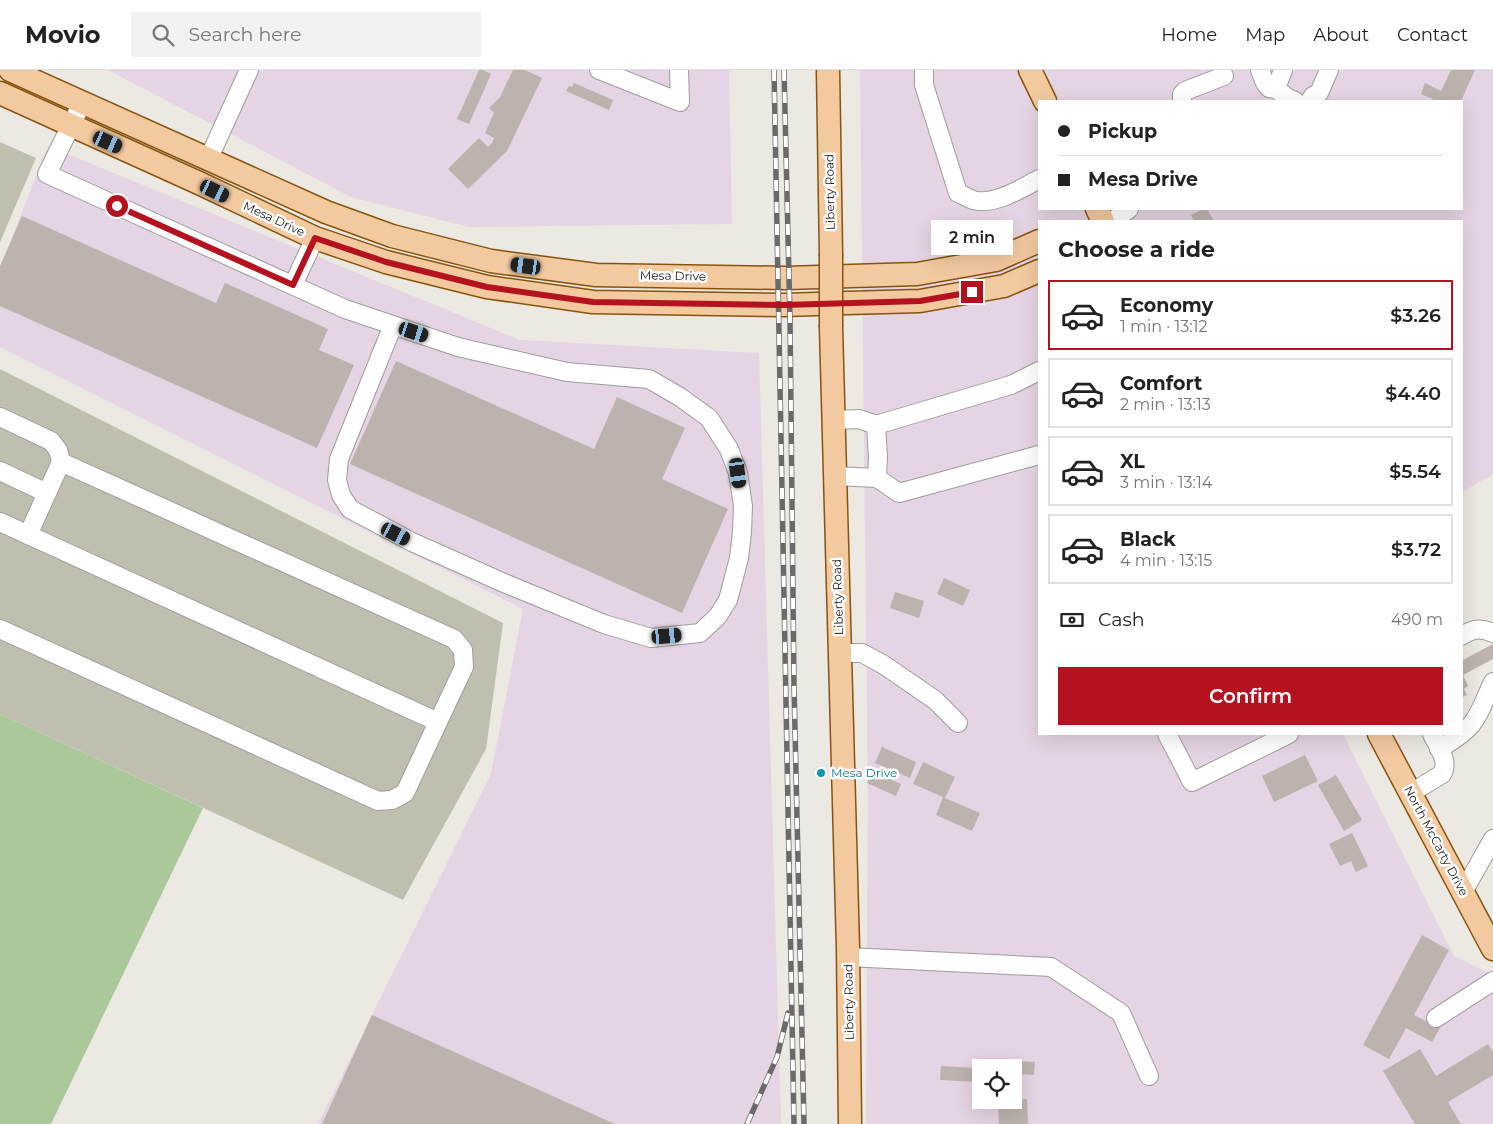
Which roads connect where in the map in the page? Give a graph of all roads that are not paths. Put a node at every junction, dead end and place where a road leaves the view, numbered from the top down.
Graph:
1 (10, 70) edge
2 (249, 70) edge
3 (599, 70) edge
4 (679, 70) edge
5 (828, 70) edge
6 (924, 70) edge
7 (1030, 70) edge
8 (1260, 70) edge
9 (1283, 70) edge
10 (1319, 70) edge
11 (1330, 70) edge
12 (1229, 72) edge
13 (1276, 89) junction
14 (0, 93) edge
15 (1312, 98) edge
16 (1045, 100) edge
17 (1182, 100) edge
18 (1293, 100) edge
19 (82, 103) junction
20 (71, 126) junction
21 (208, 160) junction
22 (1038, 180) edge
23 (199, 183) junction
24 (1128, 210) edge
25 (326, 212) junction
26 (1113, 220) edge
27 (315, 238) junction
28 (1038, 241) edge
29 (1038, 271) edge
30 (293, 285) junction
31 (393, 326) junction
32 (1038, 372) edge
33 (0, 416) edge
34 (834, 420) junction
35 (876, 425) junction
36 (1038, 455) edge
37 (61, 462) junction
38 (0, 471) edge
39 (835, 476) junction
40 (877, 478) junction
41 (47, 493) junction
42 (0, 522) edge
43 (28, 534) junction
44 (0, 629) edge
45 (1493, 633) edge
46 (1463, 635) edge
47 (840, 654) junction
48 (1493, 682) edge
49 (438, 722) junction
50 (958, 723) dead end
51 (1463, 732) edge
52 (1168, 735) edge
53 (1287, 735) edge
54 (1382, 735) edge
55 (1454, 735) edge
56 (1436, 742) edge
57 (1411, 793) junction
58 (1493, 838) edge
59 (1463, 892) junction
60 (1493, 949) edge
61 (848, 957) junction
62 (1493, 981) edge
63 (1436, 1018) dead end
64 (1149, 1076) dead end
65 (850, 1124) edge

1 - 19 main road, Mesa Drive
2 - 21 street
3 - 4 street
5 - 34 main road, Liberty Road, bridge
6 - 22 street
7 - 16 main road
8 - 13 street
9 - 13 street
10 - 15 street
11 - 15 street
12 - 17 street
13 - 18 street
14 - 20 main road, Mesa Drive
19 - 20 street
19 - 21 main road, Mesa Drive
20 - 23 main road, Mesa Drive
20 - 30 street
21 - 23 main road
21 - 25 main road, Mesa Drive
23 - 27 main road, Mesa Drive
24 - 26 street
25 - 27 main road
25 - 28 main road, Mesa Drive
27 - 29 main road, Mesa Drive
27 - 30 street
30 - 31 street
31 - 31 street
32 - 35 street
33 - 37 street
34 - 35 street
34 - 39 main road, Liberty Road
35 - 40 street
36 - 40 street
37 - 41 street
37 - 49 street
38 - 41 street
39 - 40 street
39 - 47 main road, Liberty Road
41 - 43 street
42 - 43 street
43 - 49 street
44 - 49 street
45 - 46 street
47 - 50 street
47 - 61 main road, Liberty Road
48 - 51 street
52 - 53 street
54 - 57 main road, North McCarty Drive
55 - 56 street
56 - 57 street
57 - 59 main road, North McCarty Drive
58 - 59 street
59 - 60 main road, North McCarty Drive
61 - 64 street
61 - 65 main road, Liberty Road
62 - 63 street

